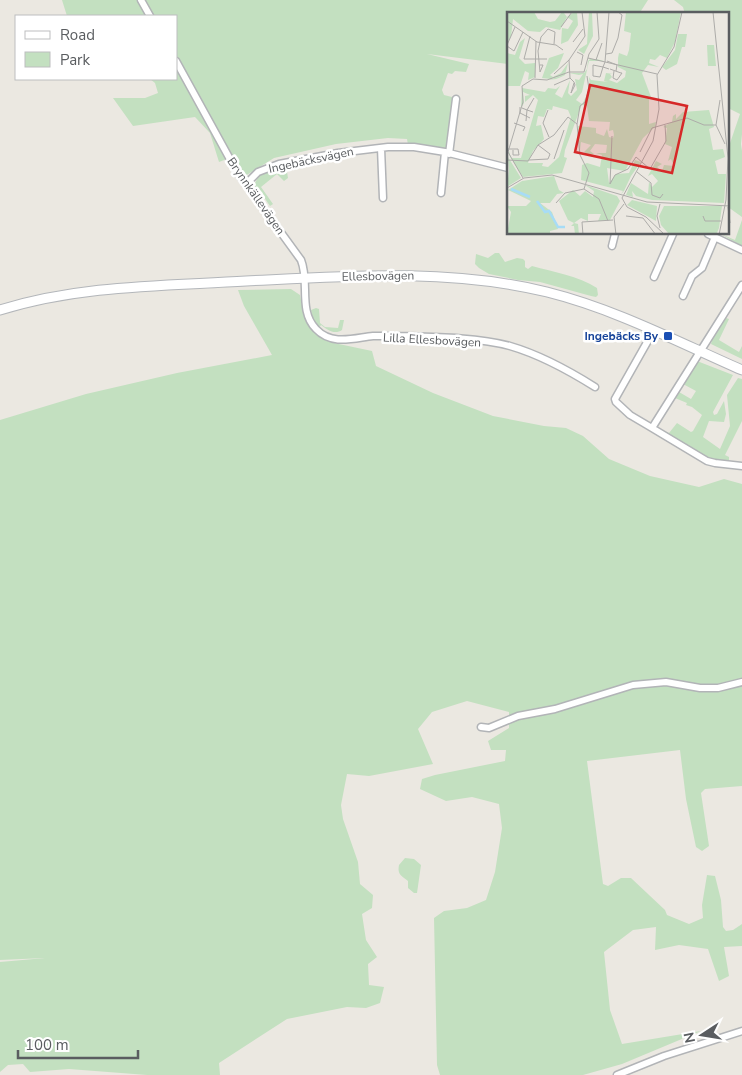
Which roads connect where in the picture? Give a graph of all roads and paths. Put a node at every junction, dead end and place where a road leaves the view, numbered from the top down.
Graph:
1 (141, 0) edge
2 (149, 15) edge
3 (178, 65) edge
4 (456, 99) dead end
5 (381, 148) junction
6 (447, 153) junction
7 (507, 168) edge
8 (246, 184) junction
9 (441, 193) dead end
10 (383, 198) dead end
11 (615, 235) edge
12 (672, 235) edge
13 (710, 235) edge
14 (715, 237) junction
15 (612, 246) dead end
16 (742, 250) edge
17 (654, 277) dead end
18 (305, 278) junction
19 (742, 285) edge
20 (683, 296) dead end
21 (0, 310) edge
22 (654, 330) junction
23 (700, 351) junction
24 (742, 370) edge
25 (595, 386) dead end
26 (652, 428) junction
27 (742, 466) edge
28 (742, 682) edge
29 (481, 727) dead end
30 (742, 1031) edge
31 (616, 1075) edge

1 - 2 street
3 - 8 street, Brynnkällevägen
4 - 6 street
5 - 6 street, Ingebäcksvägen
5 - 8 street, Ingebäcksvägen
5 - 10 street
6 - 7 street, Ingebäcksvägen
6 - 9 street
8 - 18 street, Brynnkällevägen
11 - 15 street
12 - 17 street
13 - 14 street
14 - 16 street
14 - 20 street
18 - 21 main road, Ellesbovägen
18 - 22 main road, Ellesbovägen
18 - 25 street, Lilla Ellesbovägen
19 - 23 street
22 - 23 main road, Ellesbovägen
22 - 26 street
23 - 24 main road, Ellesbovägen
23 - 26 street
26 - 27 street
28 - 29 street
30 - 31 street

